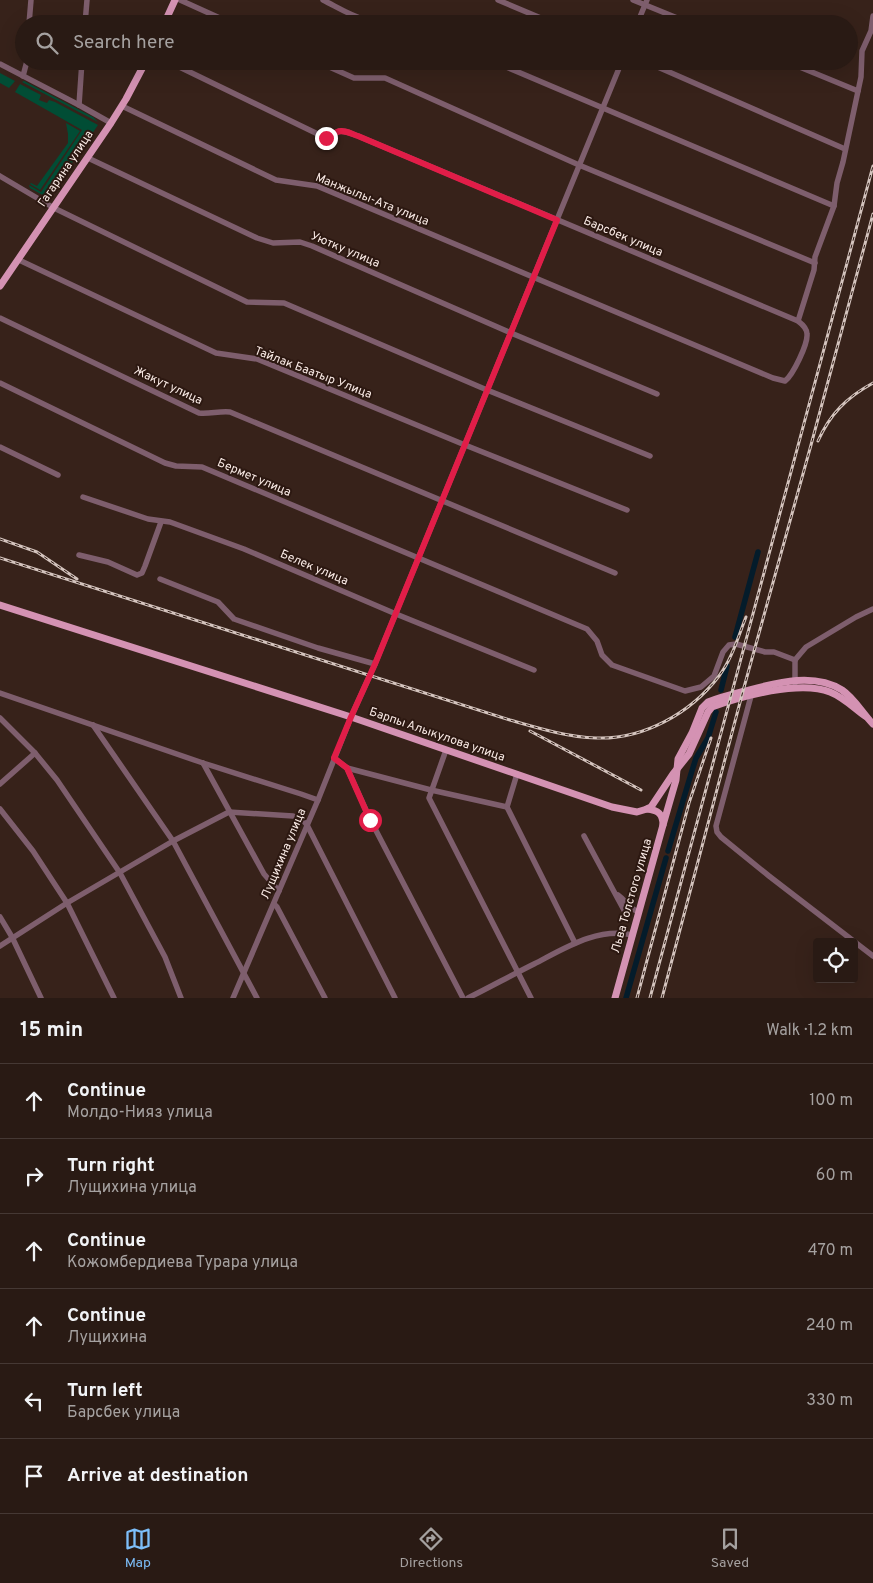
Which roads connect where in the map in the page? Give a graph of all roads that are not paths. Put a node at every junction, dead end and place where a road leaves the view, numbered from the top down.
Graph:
1 (31, 0) edge
2 (87, 0) edge
3 (175, 0) edge
4 (180, 0) edge
5 (323, 0) edge
6 (498, 0) edge
7 (633, 0) edge
8 (646, 2) edge
9 (30, 15) edge
10 (86, 15) edge
11 (168, 15) edge
12 (213, 15) edge
13 (354, 15) edge
14 (534, 15) edge
15 (641, 15) edge
16 (673, 15) edge
17 (873, 16) edge
18 (0, 64) edge
19 (25, 70) edge
20 (81, 70) edge
21 (141, 70) edge
22 (186, 70) edge
23 (336, 70) edge
24 (514, 70) edge
25 (618, 70) edge
26 (665, 70) edge
27 (808, 70) edge
28 (23, 76) junction
29 (858, 90) junction
30 (79, 104) junction
31 (122, 106) junction
32 (603, 107) junction
33 (111, 123) junction
34 (845, 149) junction
35 (88, 158) junction
36 (579, 165) junction
37 (0, 176) edge
38 (834, 206) junction
39 (54, 208) junction
40 (557, 220) junction
41 (19, 260) junction
42 (814, 263) junction
43 (533, 277) junction
44 (0, 286) edge
45 (0, 318) edge
46 (798, 321) junction
47 (511, 333) junction
48 (0, 383) edge
49 (487, 390) junction
50 (657, 394) dead end
51 (465, 445) junction
52 (0, 447) edge
53 (650, 456) dead end
54 (58, 475) dead end
55 (83, 497) dead end
56 (442, 500) junction
57 (627, 510) dead end
58 (161, 522) junction
59 (79, 555) dead end
60 (418, 559) junction
61 (615, 573) dead end
62 (160, 578) dead end
63 (0, 605) edge
64 (873, 609) edge
65 (396, 614) junction
66 (795, 660) junction
67 (375, 664) junction
68 (534, 670) dead end
69 (795, 684) junction
70 (0, 693) edge
71 (751, 696) junction
72 (351, 717) junction
73 (0, 718) edge
74 (873, 724) edge
75 (93, 725) junction
76 (446, 750) junction
77 (34, 753) junction
78 (334, 758) junction
79 (203, 763) junction
80 (347, 768) junction
81 (677, 768) junction
82 (517, 774) junction
83 (0, 784) edge
84 (431, 790) junction
85 (318, 800) junction
86 (507, 807) junction
87 (0, 809) edge
88 (647, 809) junction
89 (230, 812) junction
90 (307, 825) junction
91 (664, 825) junction
92 (584, 836) dead end
93 (173, 841) junction
94 (120, 873) junction
95 (279, 891) junction
96 (616, 894) junction
97 (67, 903) junction
98 (274, 904) junction
99 (625, 912) dead end
100 (639, 912) junction
101 (0, 917) edge
102 (633, 935) junction
103 (12, 937) junction
104 (575, 943) junction
105 (0, 946) edge
106 (873, 956) edge
107 (517, 972) junction
108 (244, 974) junction
109 (41, 998) edge
110 (114, 998) edge
111 (181, 998) edge
112 (232, 998) edge
113 (256, 998) edge
114 (325, 998) edge
115 (395, 998) edge
116 (463, 998) edge
117 (468, 998) edge
118 (531, 998) edge
119 (615, 998) edge

1 - 9 street
2 - 10 street
3 - 11 main road
4 - 12 street
5 - 13 street
6 - 14 street
7 - 8 street
8 - 15 street
8 - 16 street
17 - 29 street
18 - 28 street
19 - 28 street
20 - 30 street
21 - 31 main road, Гагарина улица
22 - 40 street, Барсбек улица
23 - 36 street
24 - 32 street
25 - 32 street, Лущихина улица
26 - 34 street
27 - 29 street
28 - 30 street
29 - 34 street
30 - 33 street
31 - 33 main road, Гагарина улица
31 - 43 street, Манжылы-Ата улица
32 - 36 street, Лущихина улица
32 - 38 street
33 - 35 main road, Гагарина улица
34 - 38 street
35 - 39 main road, Гагарина улица
35 - 47 street, Уютку улица
36 - 40 street, Лущихина улица
36 - 42 street
37 - 39 street
38 - 42 street
39 - 41 main road, Гагарина улица
39 - 49 street
40 - 43 street, Лущихина улица
40 - 46 street, Барсбек улица
41 - 44 main road, Гагарина улица
41 - 51 street, Тайлак Баатыр Улица
42 - 46 street
43 - 46 street, Манжылы-Ата улица
43 - 47 street, Лущихина улица
45 - 56 street, Жакут улица
47 - 49 street, Лущихина улица
47 - 50 street, Уютку улица
48 - 60 street, Бермет улица
49 - 51 street, Лущихина улица
49 - 53 street
51 - 56 street, Лущихина улица
51 - 57 street, Тайлак Баатыр Улица
52 - 54 street
55 - 58 street, Белек улица
56 - 60 street, Лущихина улица
56 - 61 street, Жакут улица
58 - 59 street
58 - 65 street, Белек улица
60 - 65 street, Лущихина улица
60 - 66 street
62 - 67 street
63 - 72 main road, Барпы Алыкулова улица
64 - 66 street
65 - 67 street, Лущихина улица
65 - 68 street, Белек улица
66 - 69 street
67 - 72 street, Лущихина улица
69 - 71 main road
69 - 74 main road
69 - 81 main road
70 - 75 street
71 - 81 main road
71 - 106 street
72 - 76 main road, Барпы Алыкулова улица
72 - 78 street, Лущихина улица
73 - 77 street
75 - 79 street
75 - 93 street
76 - 82 main road, Барпы Алыкулова улица
76 - 84 street
77 - 83 street
77 - 94 street
78 - 80 street
78 - 85 street, Лущихина улица
79 - 85 street
79 - 89 street
80 - 84 street
80 - 116 street
81 - 88 main road
81 - 91 main road
82 - 86 street
82 - 88 main road, Барпы Алыкулова улица
84 - 86 street
84 - 107 street
85 - 90 street, Лущихина улица
86 - 104 street
87 - 97 street
88 - 91 main road, Льва Толстого улица
89 - 90 street
89 - 93 street
89 - 95 street
90 - 95 street, Лущихина улица
90 - 115 street
91 - 100 main road, Льва Толстого улица
92 - 96 street
93 - 94 street
93 - 108 street
94 - 97 street
94 - 111 street
95 - 98 street, Лущихина улица
96 - 99 street
96 - 100 street
97 - 103 street
97 - 110 street
98 - 108 street, Лущихина улица
98 - 114 street
100 - 102 main road, Льва Толстого улица
101 - 103 street
102 - 104 street
102 - 119 main road, Льва Толстого улица
103 - 105 street
103 - 109 street
104 - 107 street
107 - 117 street
107 - 118 street
108 - 112 street, Лущихина улица
108 - 113 street

